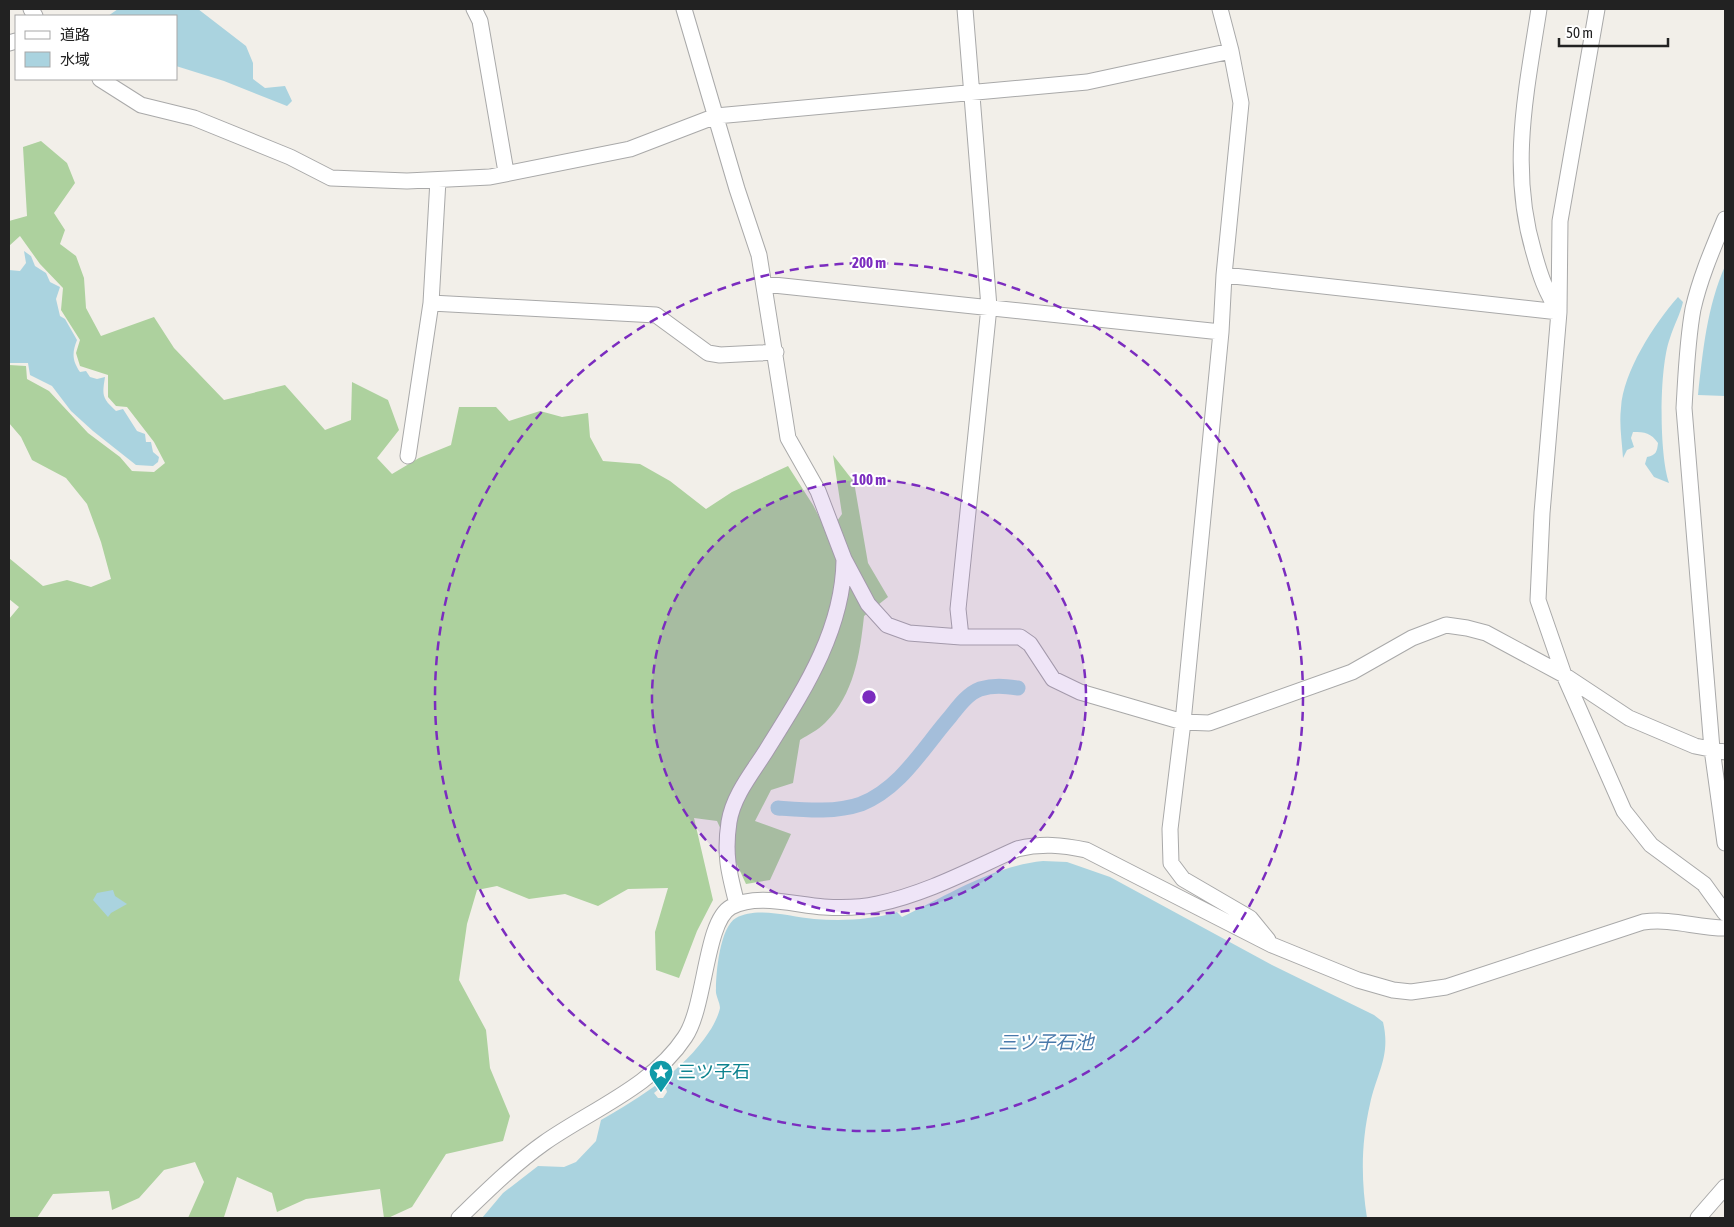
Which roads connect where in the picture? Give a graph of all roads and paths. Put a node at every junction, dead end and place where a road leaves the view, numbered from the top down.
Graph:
1 (474, 9) edge
2 (684, 9) edge
3 (965, 9) edge
4 (1220, 9) edge
5 (1539, 9) edge
6 (1597, 9) edge
7 (1232, 52) junction
8 (102, 80) edge
9 (972, 91) junction
10 (716, 116) junction
11 (506, 172) junction
12 (438, 180) junction
13 (1725, 219) edge
14 (1224, 275) junction
15 (764, 284) junction
16 (431, 303) junction
17 (990, 307) junction
18 (1559, 312) junction
19 (1221, 332) junction
20 (776, 352) junction
21 (408, 456) dead end
22 (844, 559) junction
23 (961, 637) junction
24 (1564, 675) junction
25 (1183, 722) junction
26 (1718, 750) edge
27 (1725, 843) edge
28 (737, 904) junction
29 (1725, 913) edge
30 (1725, 928) edge
31 (1272, 945) junction
32 (1725, 1187) edge
33 (459, 1218) edge
34 (1698, 1218) edge

1 - 11 street
2 - 10 street
3 - 9 street
4 - 7 street
5 - 18 street
6 - 18 street
7 - 9 street
7 - 14 street
8 - 12 street
9 - 10 street
9 - 17 street
10 - 11 street
10 - 15 street
11 - 12 street
12 - 16 street
13 - 26 street
14 - 18 street
14 - 19 street
15 - 17 street
15 - 20 street
16 - 20 street
16 - 21 street
17 - 19 street
17 - 23 street
18 - 24 street
19 - 25 street
20 - 22 street
22 - 23 street
22 - 28 street
23 - 25 street
24 - 25 street
24 - 26 street
24 - 29 street
25 - 31 street
26 - 27 street
28 - 31 street
28 - 33 street
30 - 31 street
32 - 34 street

